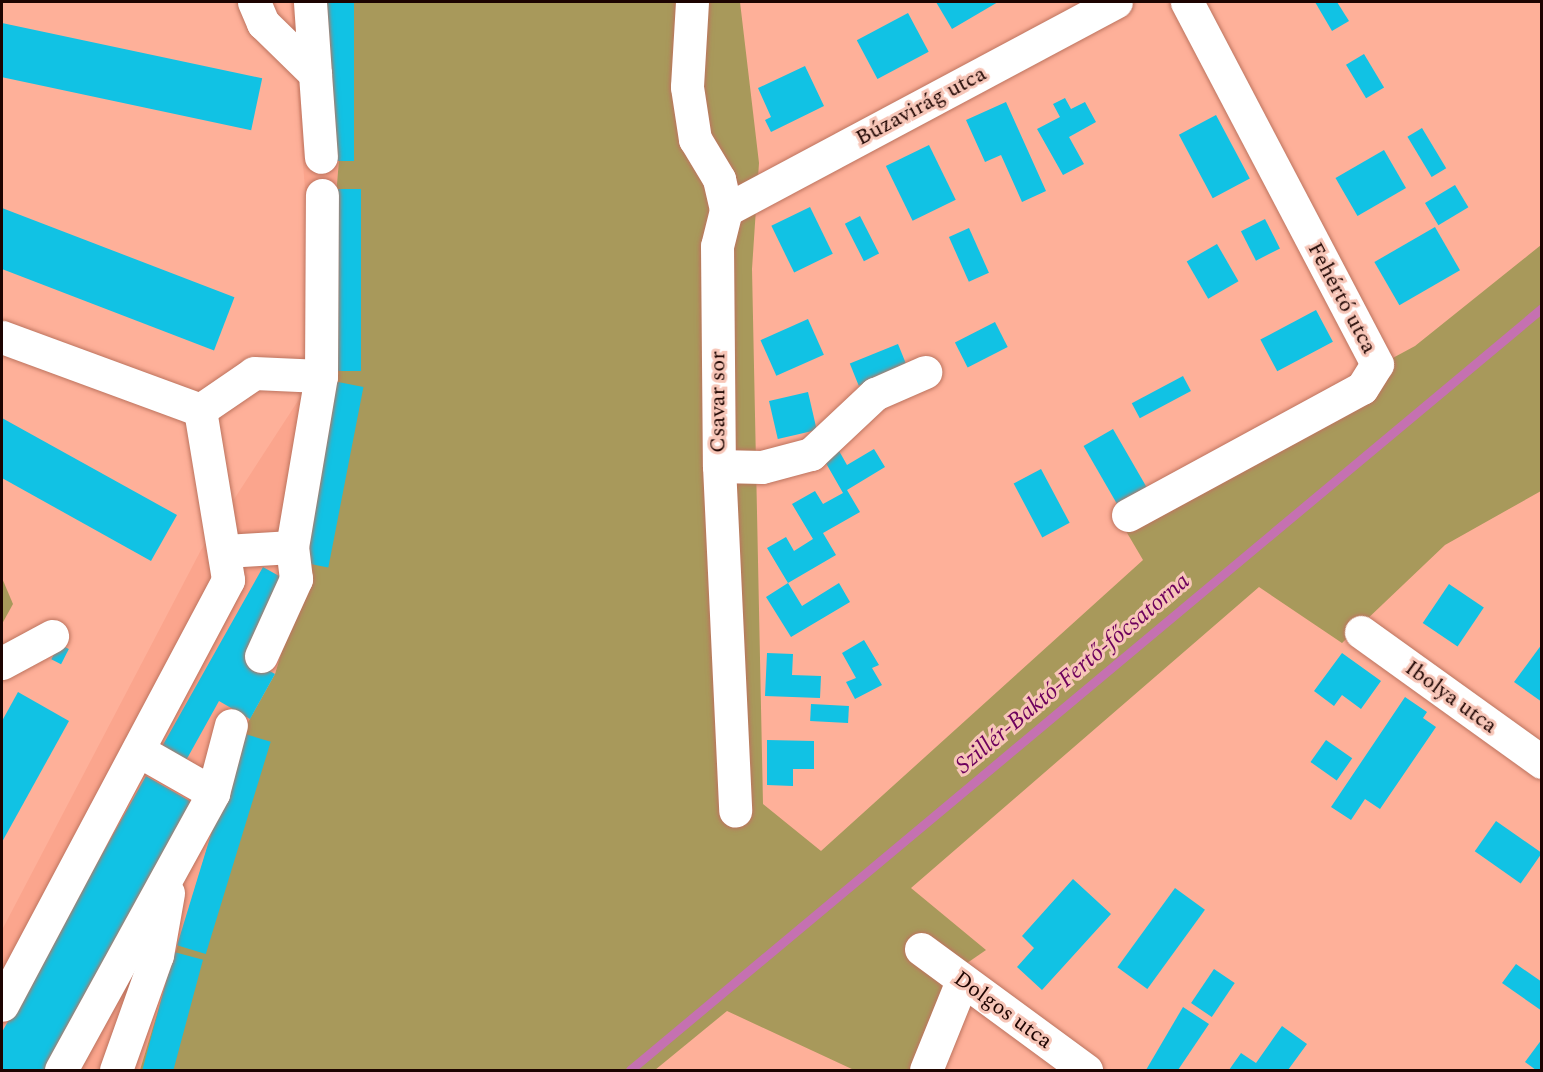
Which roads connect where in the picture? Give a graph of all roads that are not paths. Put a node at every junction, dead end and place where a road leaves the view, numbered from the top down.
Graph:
1 (254, 2) edge
2 (310, 2) edge
3 (692, 2) edge
4 (1116, 2) edge
5 (1187, 2) edge
6 (315, 74) junction
7 (321, 157) dead end
8 (322, 195) dead end
9 (726, 210) junction
10 (2, 337) edge
11 (925, 372) dead end
12 (321, 376) junction
13 (200, 410) junction
14 (719, 466) junction
15 (1128, 515) dead end
16 (292, 547) junction
17 (225, 552) junction
18 (1361, 632) dead end
19 (52, 636) dead end
20 (261, 656) dead end
21 (2, 663) edge
22 (231, 725) dead end
23 (141, 752) junction
24 (1542, 762) edge
25 (213, 793) junction
26 (735, 811) dead end
27 (174, 865) junction
28 (921, 949) dead end
29 (962, 981) junction
30 (2, 1005) edge
31 (61, 1071) edge
32 (116, 1071) edge
33 (927, 1071) edge
34 (1086, 1071) edge

1 - 6 street
2 - 6 street
3 - 9 street, Csavar sor
4 - 9 street, Búzavirág utca
5 - 15 street, Fehértó utca
6 - 7 street
8 - 12 street
9 - 14 street, Csavar sor
10 - 13 street
11 - 14 street
12 - 13 street
12 - 16 street
13 - 17 street
14 - 26 street, Csavar sor
16 - 17 street
16 - 20 street
17 - 23 street
18 - 24 street, Ibolya utca
19 - 21 street
22 - 25 street
23 - 25 street
23 - 30 street
25 - 27 street
27 - 31 street
27 - 32 street
28 - 29 street, Dolgos utca
29 - 33 street
29 - 34 street, Dolgos utca

